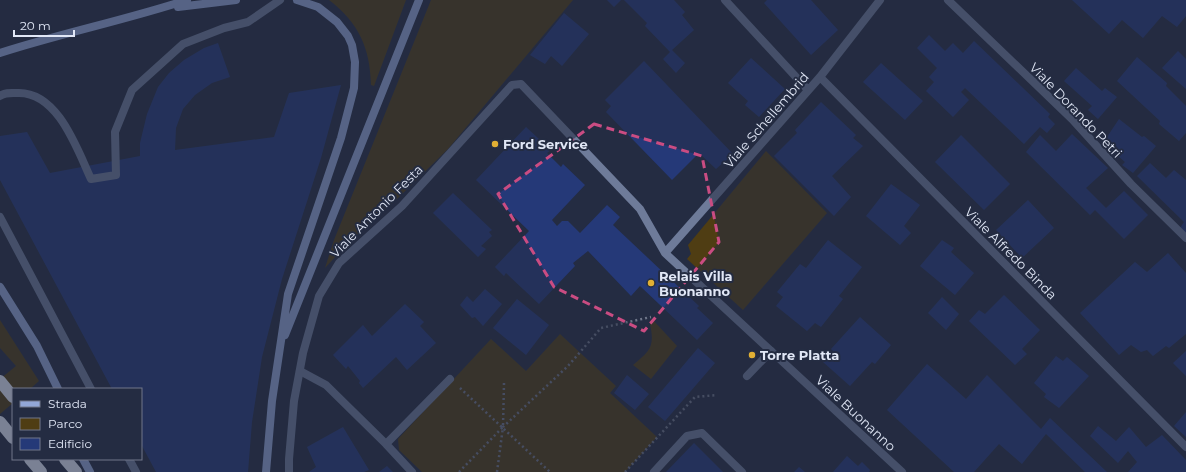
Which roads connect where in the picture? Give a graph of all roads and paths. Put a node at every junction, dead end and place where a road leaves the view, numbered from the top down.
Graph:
1 (188, 0) edge
2 (236, 0) edge
3 (280, 0) edge
4 (296, 0) edge
5 (419, 0) edge
6 (725, 0) edge
7 (880, 0) edge
8 (948, 0) edge
9 (159, 9) junction
10 (0, 53) edge
11 (820, 77) junction
12 (512, 85) joint
13 (808, 90) junction
14 (0, 96) edge
15 (0, 217) edge
16 (1186, 238) edge
17 (665, 253) junction
18 (0, 287) edge
19 (651, 317) dead end
20 (279, 348) junction
21 (771, 350) junction
22 (300, 371) junction
23 (747, 376) dead end
24 (450, 379) joint
25 (0, 381) edge
26 (504, 383) dead end
27 (58, 388) edge
28 (91, 388) edge
29 (12, 395) edge
30 (717, 395) dead end
31 (0, 422) edge
32 (503, 427) junction
33 (12, 437) edge
34 (386, 444) junction
35 (1186, 447) edge
36 (31, 460) edge
37 (66, 460) edge
38 (84, 460) edge
39 (130, 460) edge
40 (41, 472) edge
41 (76, 472) edge
42 (90, 472) edge
43 (136, 472) edge
44 (266, 472) edge
45 (289, 472) edge
46 (412, 472) edge
47 (459, 472) edge
48 (497, 472) edge
49 (550, 472) edge
50 (625, 472) edge
51 (654, 472) edge
52 (742, 472) edge
53 (902, 472) edge

1 - 9 street
2 - 9 street
3 - 14 street
4 - 20 street
5 - 20 street
6 - 13 street
7 - 11 street, Viale Schellembrid
8 - 16 street, Viale Dorando Petri
9 - 10 street
11 - 13 street, Viale Schellembrid
11 - 35 street, Viale Alfredo Binda
12 - 17 street, Viale Buonanno
12 - 22 street, Viale Antonio Festa
13 - 17 street, Viale Schellembrid
15 - 28 street
17 - 21 street, Viale Buonanno
18 - 27 street
19 - 32 path
20 - 44 street
21 - 23 street
21 - 53 street, Viale Buonanno
22 - 34 street
22 - 45 street, Viale Antonio Festa
24 - 32 path
24 - 34 street
25 - 29 highway
26 - 32 path
30 - 50 path
31 - 33 highway
32 - 47 path
32 - 48 path
32 - 49 path
34 - 46 street
36 - 40 highway
37 - 41 highway
38 - 42 street
39 - 43 street
51 - 52 street

